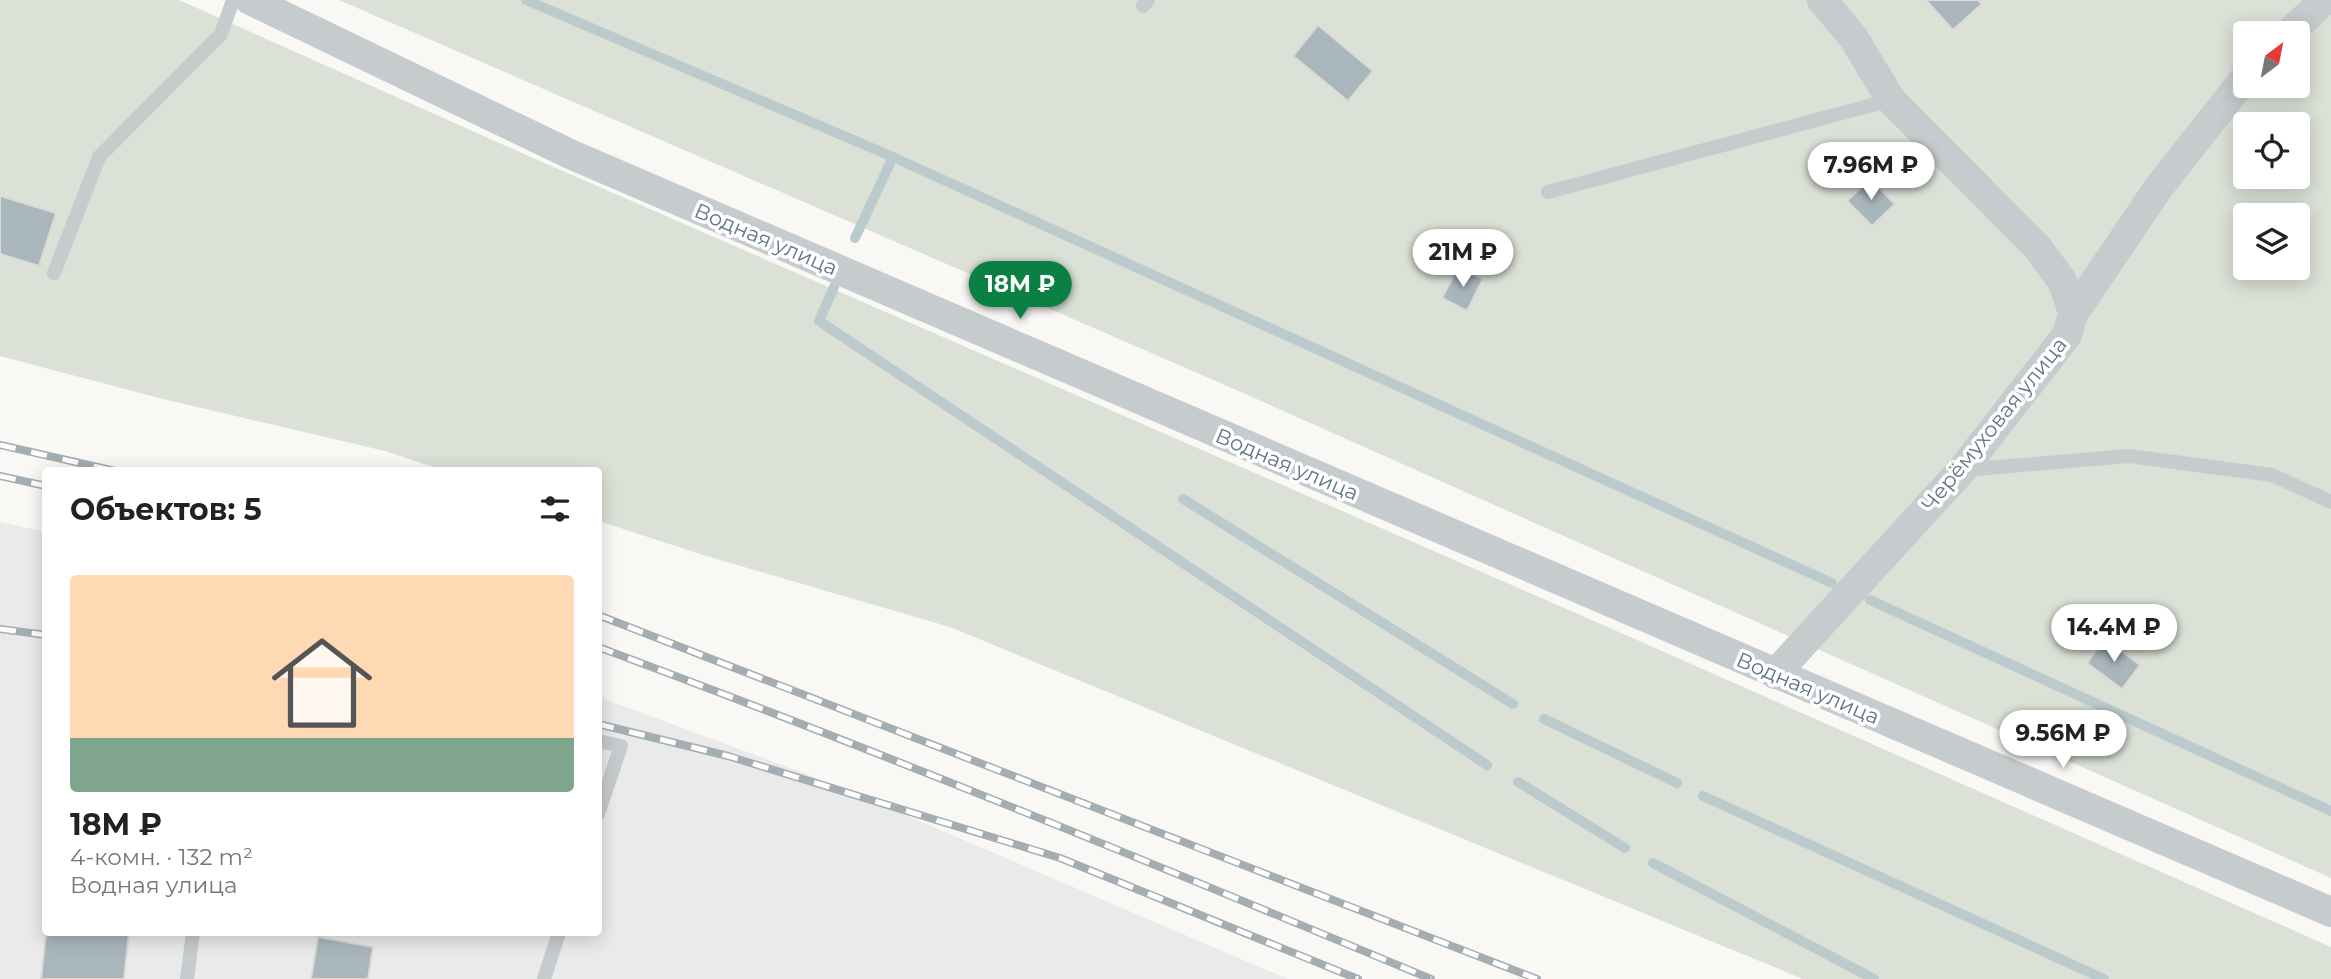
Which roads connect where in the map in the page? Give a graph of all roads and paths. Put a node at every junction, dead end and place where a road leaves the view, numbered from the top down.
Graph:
1 (233, 0) edge
2 (250, 0) edge
3 (1822, 0) edge
4 (2325, 0) edge
5 (2302, 21) edge
6 (2233, 93) edge
7 (1891, 100) junction
8 (1548, 192) dead end
9 (54, 273) dead end
10 (2073, 314) junction
11 (1962, 470) junction
12 (2331, 502) edge
13 (1775, 674) junction
14 (602, 742) edge
15 (602, 802) edge
16 (2331, 912) edge
17 (193, 936) edge
18 (558, 936) edge
19 (187, 979) edge
20 (544, 979) edge

1 - 9 lane
2 - 13 street, Водная улица
3 - 7 street, Черёмуховая улица
4 - 5 street
6 - 10 street
7 - 8 lane
7 - 10 street, Черёмуховая улица
10 - 11 street, Черёмуховая улица
11 - 12 lane
11 - 13 street, Черёмуховая улица
13 - 16 street, Водная улица
14 - 15 lane
17 - 19 lane
18 - 20 lane

